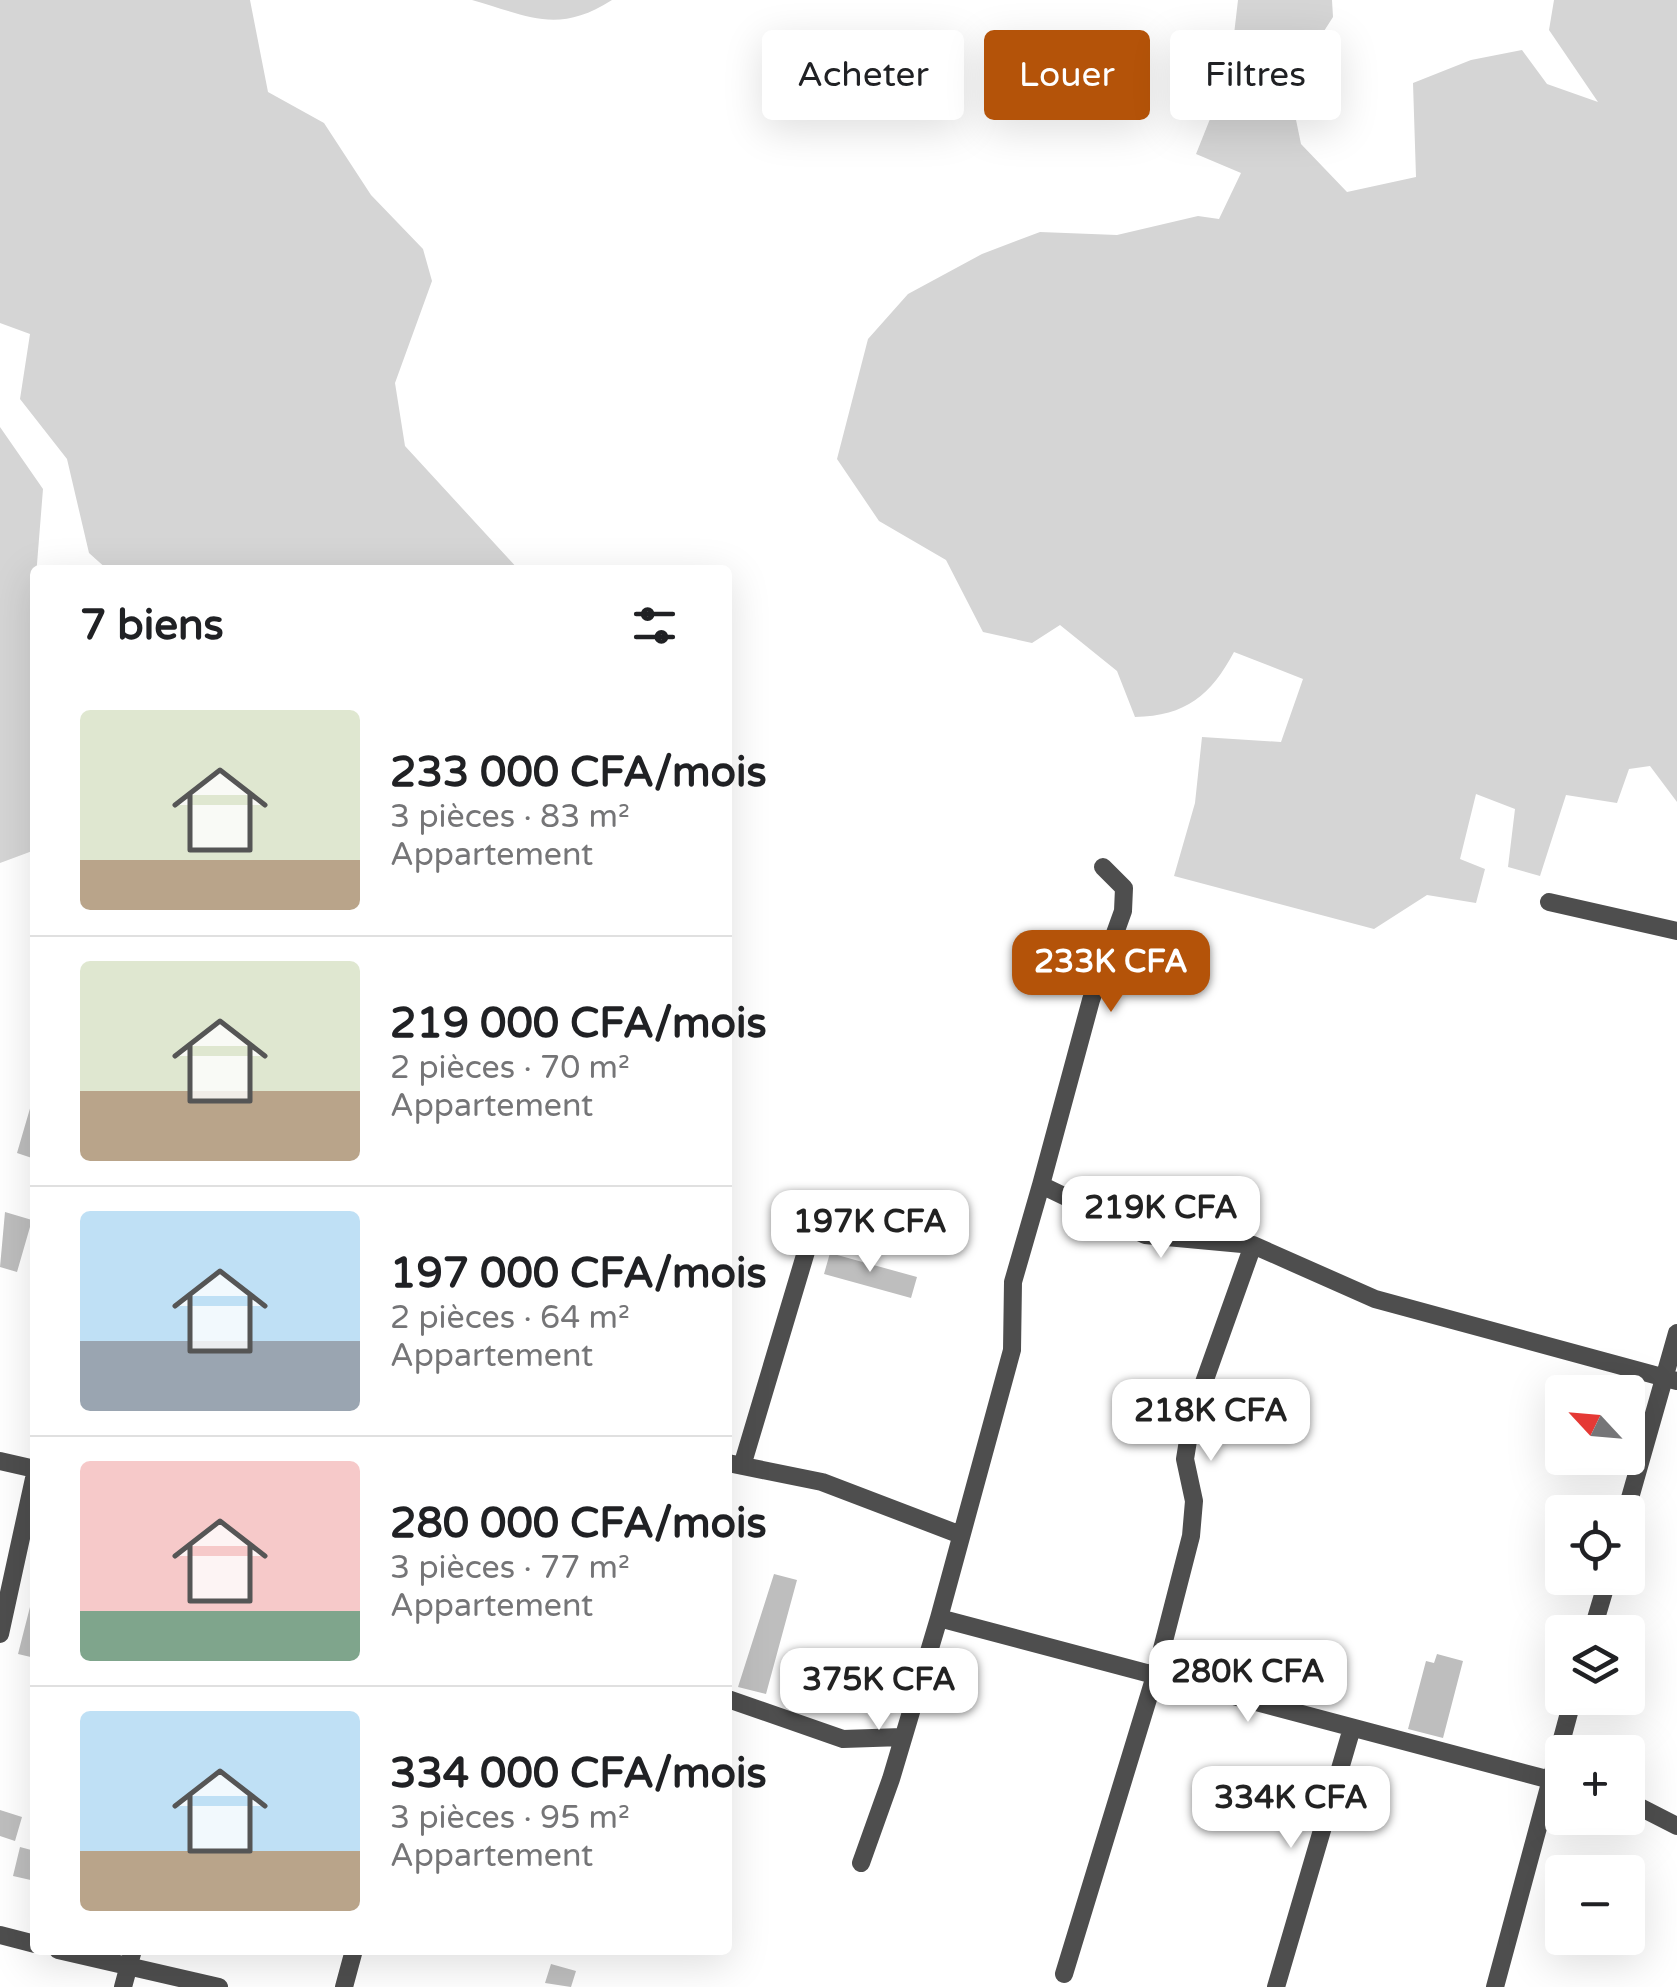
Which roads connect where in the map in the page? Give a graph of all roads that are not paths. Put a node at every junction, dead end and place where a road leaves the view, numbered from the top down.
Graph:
1 (1103, 866) dead end
2 (1549, 902) dead end
3 (1677, 930) edge
4 (1041, 1186) junction
5 (814, 1225) dead end
6 (1254, 1245) junction
7 (1677, 1333) edge
8 (1671, 1379) edge
9 (0, 1461) edge
10 (735, 1464) edge
11 (30, 1470) edge
12 (30, 1495) edge
13 (1632, 1495) edge
14 (961, 1535) junction
15 (940, 1618) junction
16 (0, 1634) edge
17 (1156, 1676) junction
18 (732, 1699) edge
19 (1352, 1728) junction
20 (902, 1738) junction
21 (1545, 1779) edge
22 (1645, 1810) edge
23 (1545, 1819) edge
24 (1677, 1826) edge
25 (861, 1863) dead end
26 (0, 1935) edge
27 (30, 1943) edge
28 (77, 1955) edge
29 (353, 1955) edge
30 (128, 1968) edge
31 (1064, 1974) dead end
32 (219, 1987) edge
33 (344, 1987) edge
34 (1276, 1987) edge
35 (1495, 1987) edge

1 - 4 street
2 - 3 street
4 - 6 street
4 - 14 street
5 - 10 street
6 - 8 street
6 - 17 street
7 - 8 street
8 - 13 street
9 - 11 street
10 - 14 street
12 - 16 street
14 - 15 street
15 - 17 street
15 - 20 street
17 - 19 street
17 - 31 street
18 - 20 street
19 - 21 street
19 - 34 street
20 - 25 street
22 - 24 street
23 - 35 street
26 - 27 street
28 - 30 street
29 - 33 street
30 - 32 street

